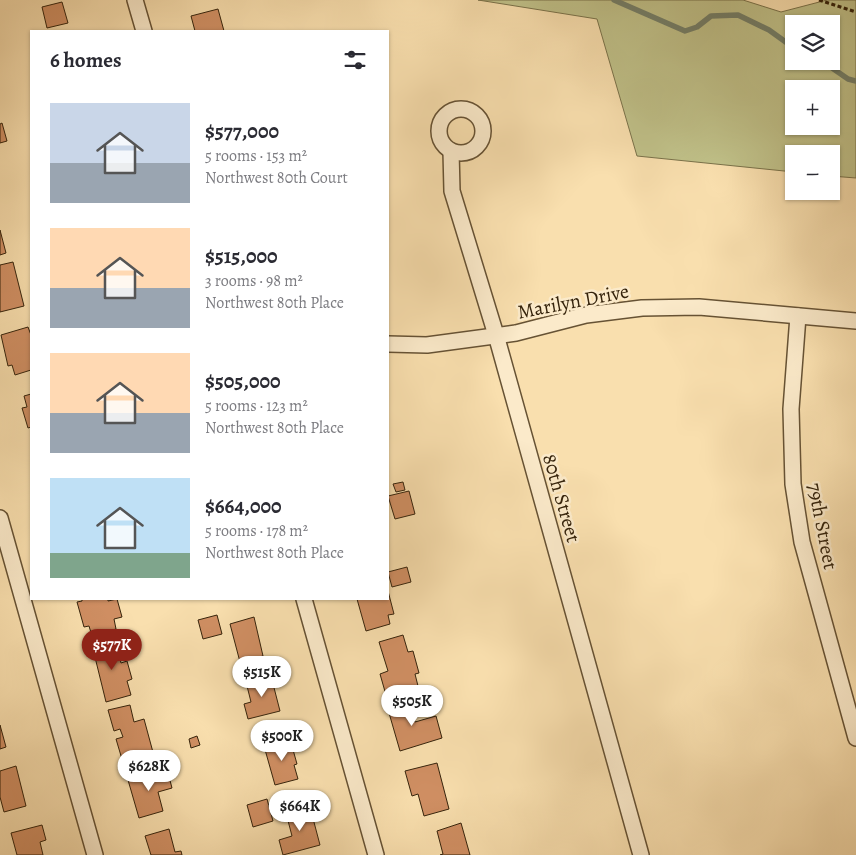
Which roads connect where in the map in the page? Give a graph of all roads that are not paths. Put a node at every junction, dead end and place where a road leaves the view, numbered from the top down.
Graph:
1 (136, 0) edge
2 (144, 30) edge
3 (451, 151) dead end
4 (798, 316) junction
5 (856, 321) edge
6 (496, 335) junction
7 (389, 344) edge
8 (0, 518) edge
9 (304, 600) edge
10 (856, 738) edge
11 (95, 855) edge
12 (376, 855) edge
13 (641, 855) edge

1 - 2 street
3 - 6 street, 80th Street
4 - 5 street, Marilyn Drive
4 - 6 street, Marilyn Drive
4 - 10 street, 79th Street
6 - 7 street, Marilyn Drive
6 - 13 street, 80th Street
8 - 11 street
9 - 12 street

